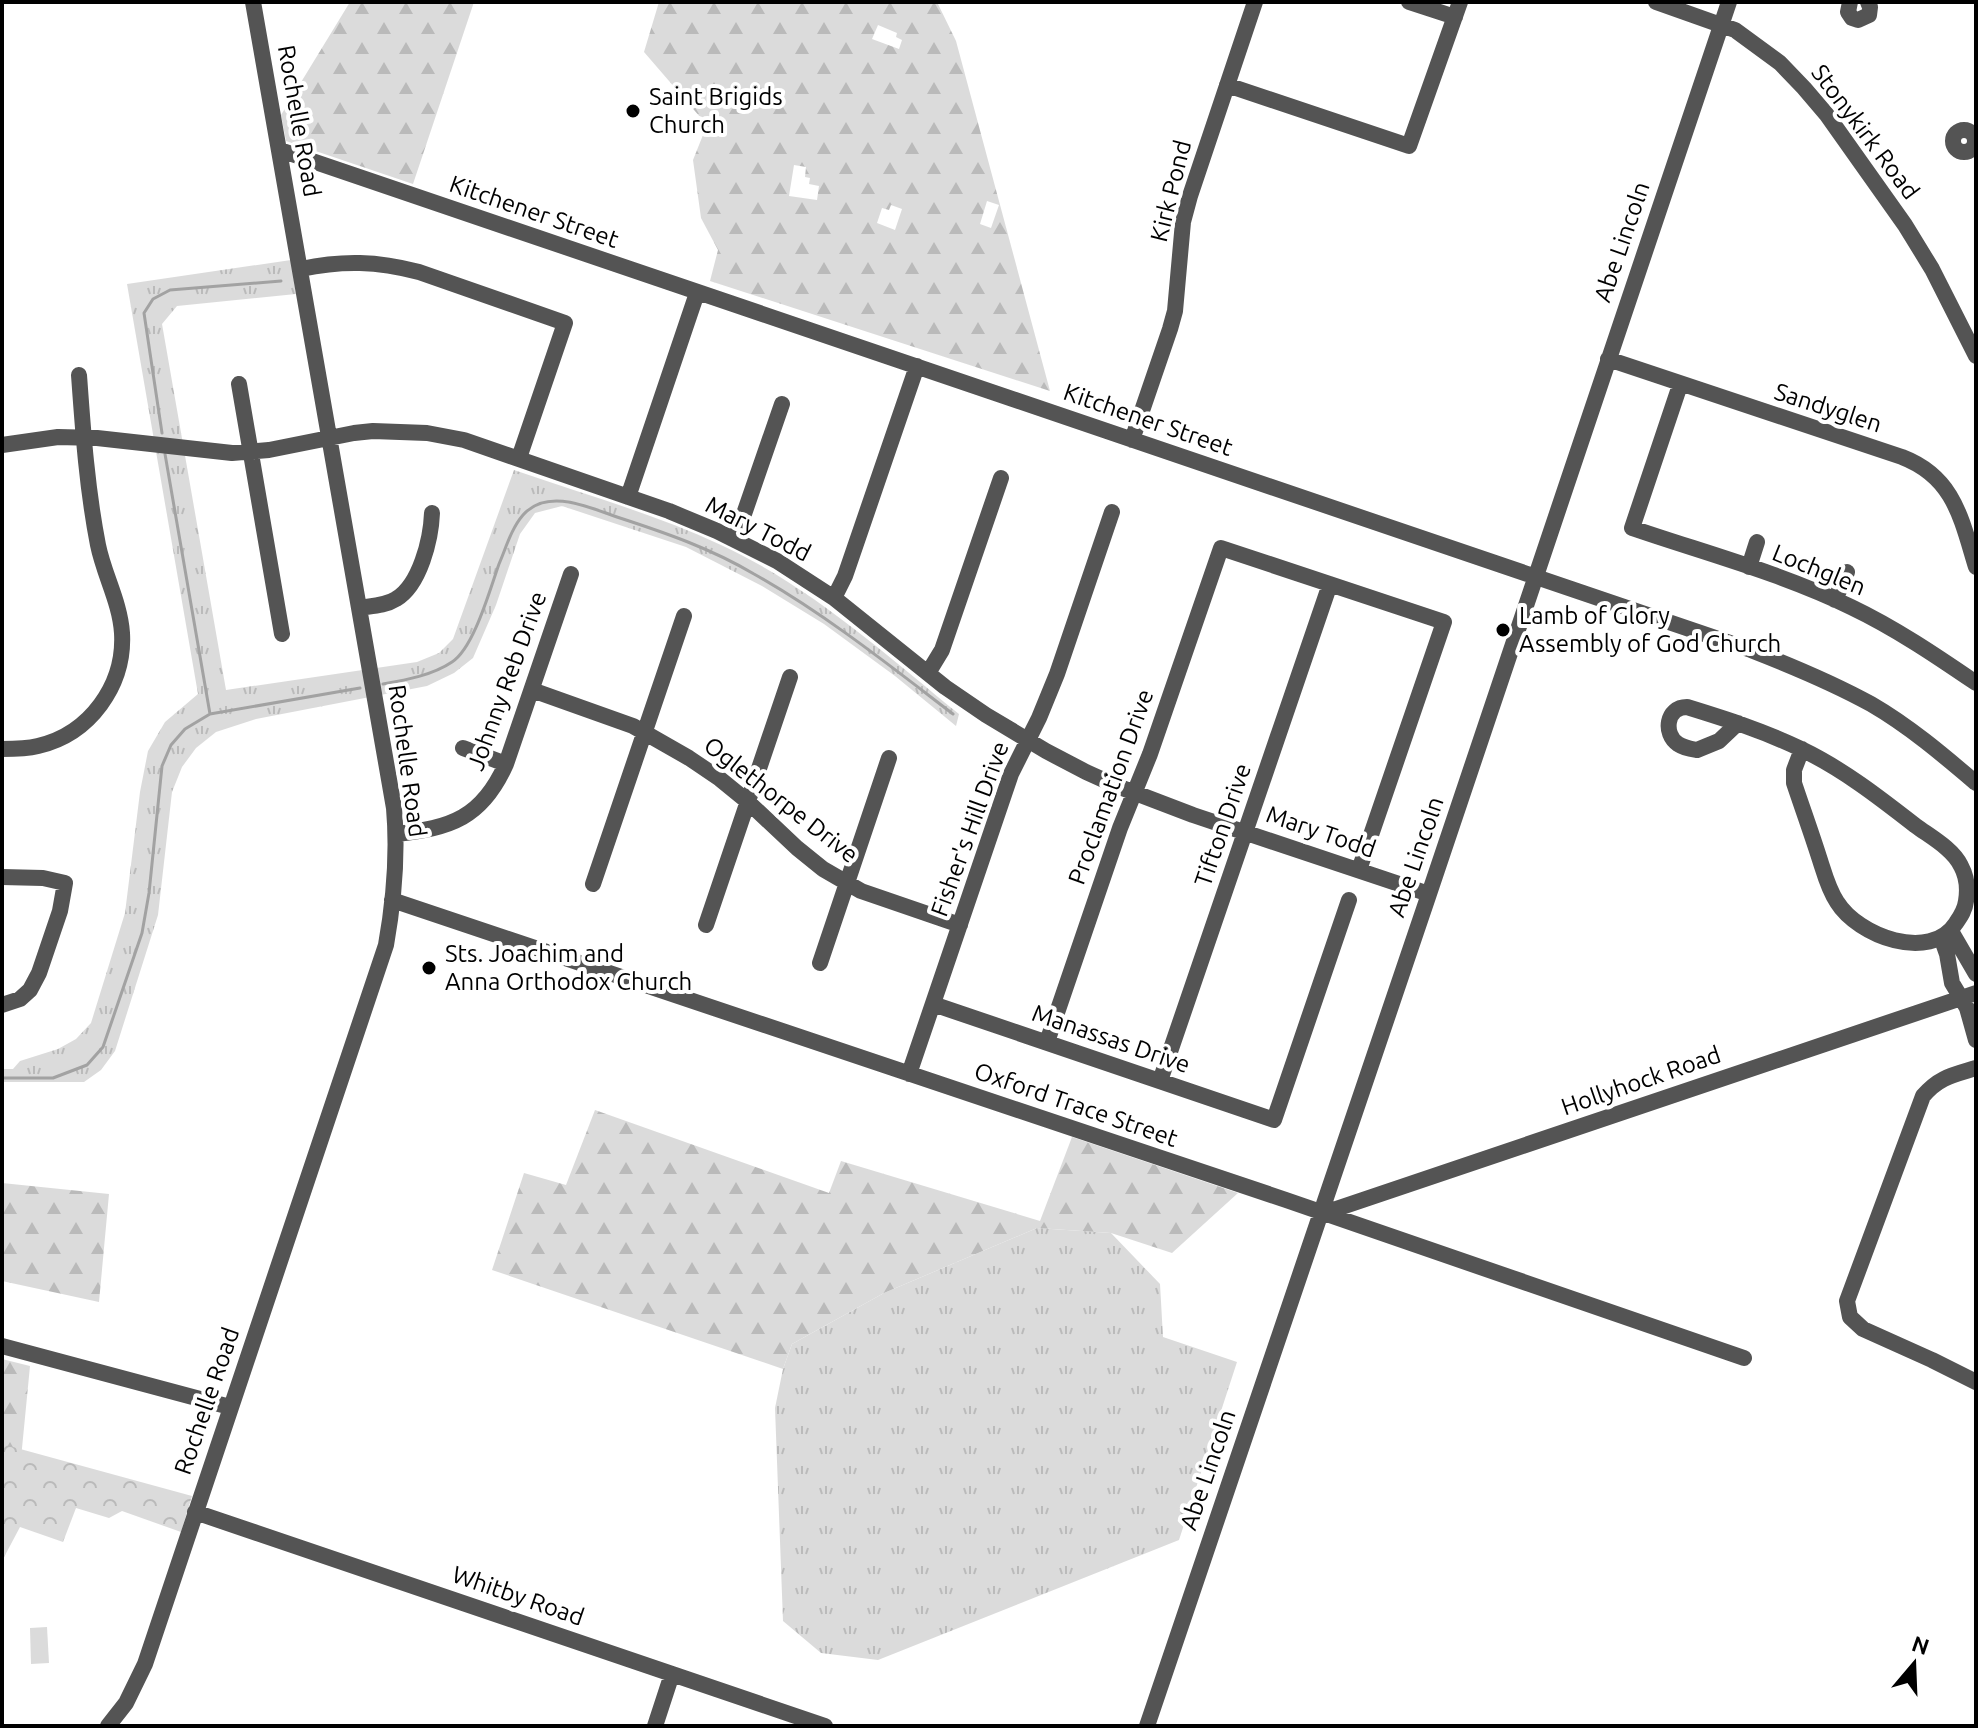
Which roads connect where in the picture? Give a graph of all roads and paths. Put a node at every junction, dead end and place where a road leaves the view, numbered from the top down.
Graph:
1 (253, 2) edge
2 (1255, 2) edge
3 (1409, 2) edge
4 (1656, 2) edge
5 (1729, 2) edge
6 (1850, 2) edge
7 (1868, 2) edge
8 (1457, 10) edge
9 (1721, 25) junction
10 (1227, 85) junction
11 (280, 150) junction
12 (301, 269) junction
13 (697, 293) junction
14 (1976, 356) edge
15 (1608, 359) junction
16 (917, 366) junction
17 (79, 375) dead end
18 (239, 384) dead end
19 (1680, 385) junction
20 (782, 404) dead end
21 (83, 437) junction
22 (331, 437) junction
23 (1132, 440) junction
24 (2, 445) edge
25 (251, 452) junction
26 (519, 458) junction
27 (1001, 478) dead end
28 (628, 497) junction
29 (1112, 512) dead end
30 (432, 513) dead end
31 (735, 540) junction
32 (1757, 542) dead end
33 (1749, 567) junction
34 (1976, 567) edge
35 (1847, 572) dead end
36 (571, 574) dead end
37 (1535, 577) junction
38 (1330, 584) junction
39 (834, 598) junction
40 (1835, 600) junction
41 (359, 608) junction
42 (684, 616) dead end
43 (282, 634) dead end
44 (928, 673) junction
45 (790, 677) dead end
46 (1976, 683) edge
47 (532, 690) junction
48 (1738, 723) dead end
49 (645, 732) junction
50 (1028, 740) junction
51 (463, 748) dead end
52 (2, 749) edge
53 (1802, 749) junction
54 (889, 758) dead end
55 (506, 764) junction
56 (1976, 783) edge
57 (1134, 793) junction
58 (747, 801) junction
59 (1246, 832) junction
60 (396, 834) junction
61 (1359, 870) junction
62 (2, 877) edge
63 (847, 883) junction
64 (593, 884) dead end
65 (1429, 894) junction
66 (392, 900) junction
67 (1349, 900) dead end
68 (1971, 903) edge
69 (706, 925) dead end
70 (960, 925) junction
71 (1946, 934) junction
72 (1964, 953) junction
73 (1948, 959) junction
74 (820, 963) dead end
75 (1976, 974) edge
76 (1968, 995) edge
77 (933, 1004) junction
78 (2, 1005) edge
79 (1976, 1040) edge
80 (1047, 1042) junction
81 (1976, 1068) edge
82 (909, 1074) junction
83 (1160, 1081) junction
84 (1320, 1213) junction
85 (2, 1346) edge
86 (1744, 1358) dead end
87 (1976, 1382) edge
88 (230, 1407) junction
89 (195, 1512) junction
90 (672, 1674) junction
91 (108, 1726) edge
92 (655, 1726) edge
93 (825, 1726) edge
94 (1147, 1726) edge

1 - 11 street, Rochelle Road
2 - 10 street, Kirk Pond
3 - 8 street
4 - 9 street, Stonykirk Road
5 - 9 street, Abe Lincoln
6 - 7 street
8 - 10 street
9 - 14 street, Stonykirk Road
9 - 15 street, Abe Lincoln
10 - 23 street, Kirk Pond
11 - 12 street, Rochelle Road
11 - 13 street, Kitchener Street
12 - 22 street, Rochelle Road
12 - 26 street
13 - 16 street, Kitchener Street
13 - 28 street
15 - 19 street, Sandyglen
15 - 37 street, Abe Lincoln
16 - 23 street, Kitchener Street
16 - 39 street
17 - 21 street
18 - 25 street
19 - 33 street, Lochglen
19 - 34 street, Sandyglen
20 - 31 street
21 - 24 street, Mary Todd
21 - 25 street, Mary Todd
21 - 52 street
22 - 25 street, Mary Todd
22 - 26 street, Mary Todd
22 - 41 street, Rochelle Road
23 - 37 street, Kitchener Street
25 - 43 street
26 - 28 street, Mary Todd
27 - 44 street
28 - 31 street, Mary Todd
29 - 50 street, Fisher's Hill Drive
30 - 41 street
31 - 39 street, Mary Todd
32 - 33 street
33 - 40 street, Lochglen
35 - 40 street
36 - 47 street, Johnny Reb Drive
37 - 56 street, Kitchener Street
37 - 65 street, Abe Lincoln
38 - 57 street, Proclamation Drive
38 - 59 street, Tifton Drive
38 - 61 street
39 - 44 street, Mary Todd
40 - 46 street, Lochglen
41 - 60 street, Rochelle Road
42 - 49 street
44 - 50 street, Mary Todd
45 - 58 street
47 - 49 street, Oglethorpe Drive
47 - 55 street, Johnny Reb Drive
48 - 53 street
49 - 58 street, Oglethorpe Drive
49 - 64 street
50 - 57 street, Mary Todd
50 - 70 street, Fisher's Hill Drive
51 - 55 street
53 - 68 street
53 - 71 street
54 - 63 street
55 - 60 street, Johnny Reb Drive
57 - 59 street, Mary Todd
57 - 80 street, Proclamation Drive
58 - 63 street, Oglethorpe Drive
58 - 69 street
59 - 61 street, Mary Todd
59 - 83 street, Tifton Drive
60 - 66 street, Rochelle Road
61 - 65 street, Mary Todd
62 - 78 street
63 - 70 street, Oglethorpe Drive
63 - 74 street
65 - 84 street, Abe Lincoln
66 - 82 street, Oxford Trace Street
66 - 88 street, Rochelle Road
67 - 83 street, Manassas Drive
68 - 71 street
70 - 77 street, Fisher's Hill Drive
71 - 72 street
71 - 73 street
72 - 73 street
72 - 75 street
73 - 76 street
76 - 79 street
76 - 84 street, Hollyhock Road
77 - 80 street, Manassas Drive
77 - 82 street, Fisher's Hill Drive
80 - 83 street, Manassas Drive
81 - 87 street
82 - 84 street, Oxford Trace Street
84 - 86 street, Oxford Trace Street
84 - 94 street, Abe Lincoln
85 - 88 street
88 - 89 street, Rochelle Road
89 - 90 street, Whitby Road
89 - 91 street, Rochelle Road
90 - 92 street
90 - 93 street, Whitby Road

